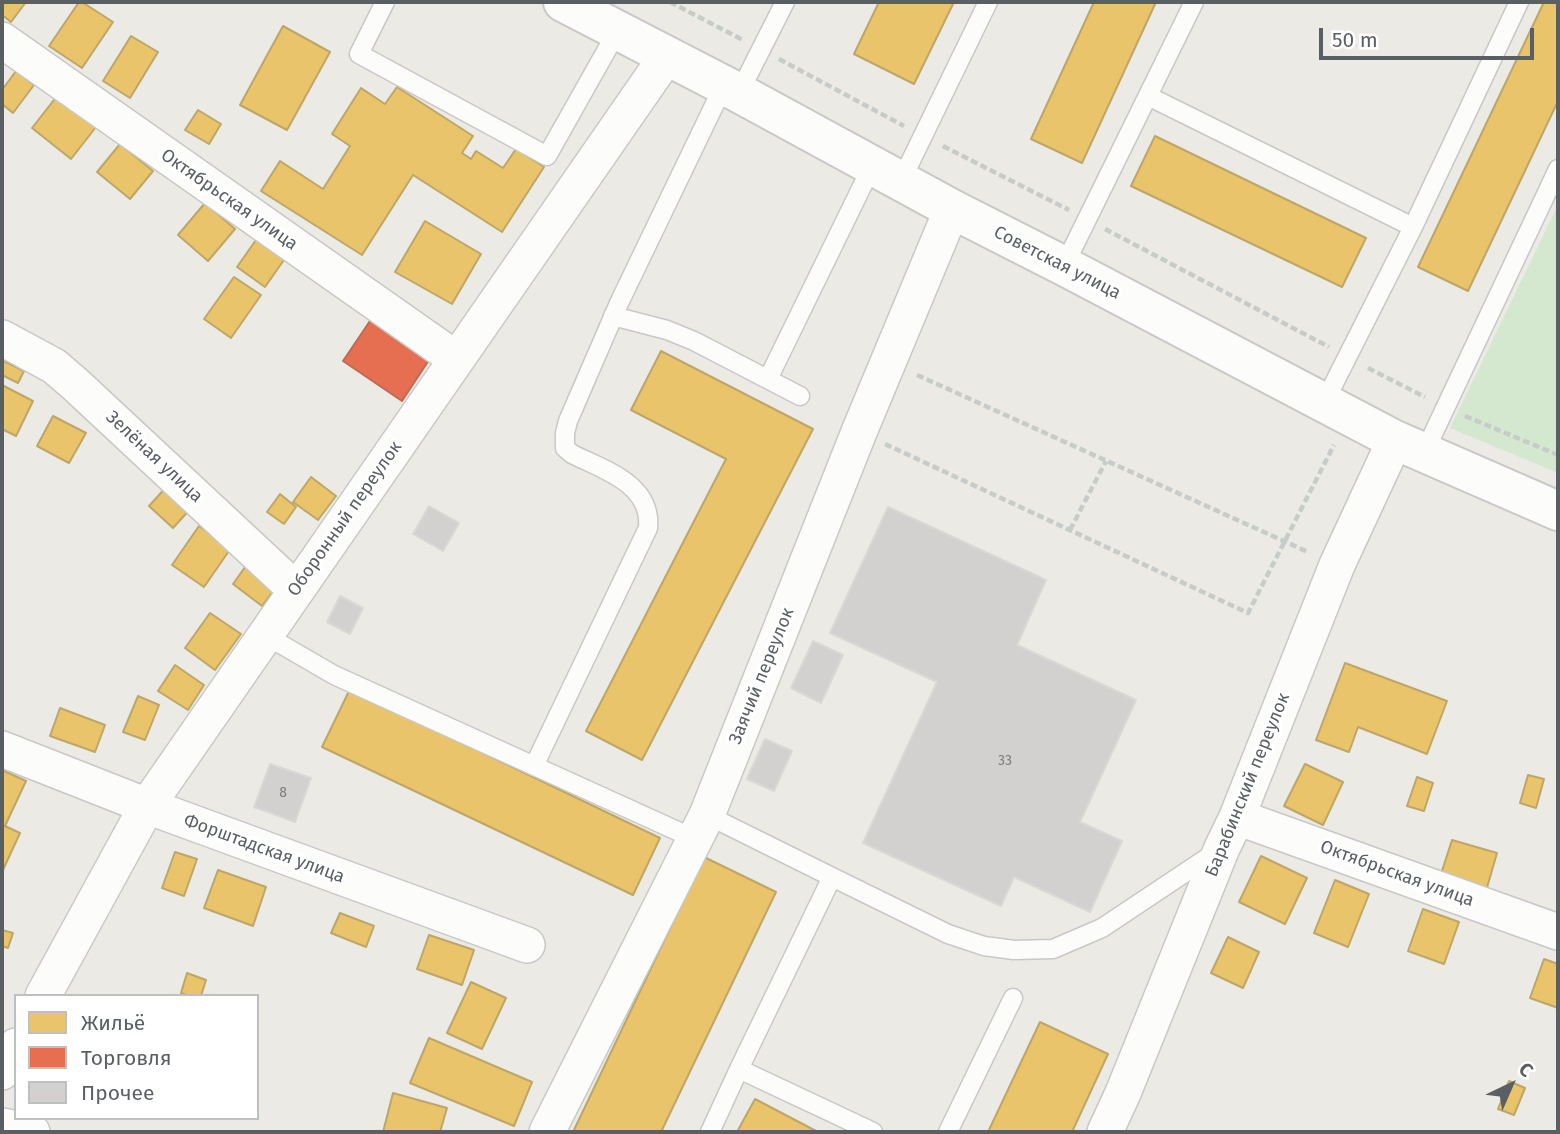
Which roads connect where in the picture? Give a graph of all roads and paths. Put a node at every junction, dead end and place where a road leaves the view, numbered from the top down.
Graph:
1 (385, 2) edge
2 (563, 2) edge
3 (670, 2) edge
4 (785, 2) edge
5 (988, 2) edge
6 (1194, 2) edge
7 (1520, 2) edge
8 (618, 30) junction
9 (2, 40) edge
10 (761, 50) junction
11 (667, 56) junction
12 (731, 89) junction
13 (1148, 96) junction
14 (924, 136) junction
15 (1558, 169) edge
16 (887, 173) junction
17 (952, 209) junction
18 (1088, 220) junction
19 (1413, 227) junction
20 (1064, 266) junction
21 (613, 316) junction
22 (2, 338) edge
23 (1348, 357) junction
24 (456, 359) junction
25 (889, 362) junction
26 (1372, 370) dead end
27 (768, 379) junction
28 (800, 396) dead end
29 (1324, 403) junction
30 (859, 432) junction
31 (1335, 442) dead end
32 (1410, 446) junction
33 (1106, 461) junction
34 (1558, 511) edge
35 (1070, 530) junction
36 (1284, 542) junction
37 (1337, 565) junction
38 (296, 590) junction
39 (265, 635) junction
40 (2, 749) edge
41 (534, 766) junction
42 (147, 806) junction
43 (1237, 817) junction
44 (701, 827) junction
45 (1222, 848) junction
46 (832, 877) junction
47 (1558, 932) edge
48 (527, 945) dead end
49 (45, 994) edge
50 (1013, 998) dead end
51 (14, 1050) edge
52 (740, 1069) junction
53 (2, 1072) edge
54 (2, 1126) edge
55 (32, 1132) edge
56 (547, 1132) edge
57 (710, 1132) edge
58 (873, 1132) edge
59 (948, 1132) edge
60 (1105, 1132) edge

1 - 8 lane
2 - 8 street, Советская улица
3 - 10 path
4 - 10 lane
5 - 14 lane
6 - 13 lane
7 - 19 lane
8 - 11 street, Советская улица
9 - 24 street, Октябрьская улица
10 - 12 lane
10 - 14 path
11 - 12 street, Советская улица
11 - 24 street, Оборонный переулок
12 - 16 street, Советская улица
12 - 21 lane
13 - 18 lane
13 - 19 lane
14 - 16 lane
14 - 18 path
15 - 32 lane
16 - 17 street, Советская улица
16 - 27 lane
17 - 20 street, Советская улица
17 - 25 street, Заячий переулок
18 - 20 lane
18 - 23 path
19 - 23 lane
20 - 29 street, Советская улица
21 - 27 lane
21 - 41 lane
22 - 38 street, Зелёная улица
23 - 26 path
23 - 29 lane
24 - 38 street, Оборонный переулок
25 - 30 street, Заячий переулок
25 - 33 path
27 - 28 lane
29 - 32 street, Советская улица
30 - 35 path
30 - 44 street, Заячий переулок
31 - 36 path
32 - 34 street, Советская улица
32 - 37 street, Барабинский переулок
33 - 35 path
33 - 36 path
35 - 36 path
36 - 37 path
37 - 43 street, Барабинский переулок
38 - 39 street, Оборонный переулок
39 - 41 lane
39 - 42 street, Оборонный переулок
40 - 42 street, Форштадская улица
41 - 44 lane
42 - 48 street, Форштадская улица
42 - 49 street, Оборонный переулок
43 - 45 street, Барабинский переулок
43 - 47 street, Октябрьская улица
44 - 46 lane
44 - 56 street, Заячий переулок
45 - 46 lane
45 - 60 street, Барабинский переулок
46 - 52 lane
50 - 59 lane
51 - 53 street
52 - 57 lane
52 - 58 lane
54 - 55 street

